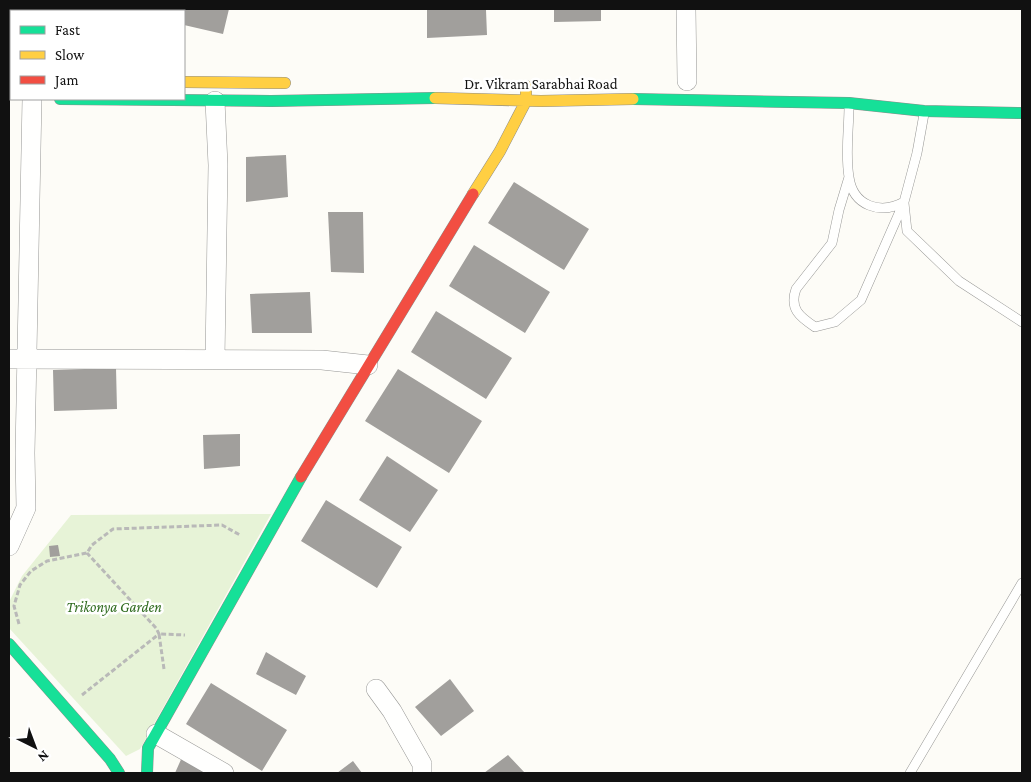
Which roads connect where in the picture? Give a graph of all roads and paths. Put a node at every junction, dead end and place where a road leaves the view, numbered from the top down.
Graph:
1 (686, 9) edge
2 (687, 81) dead end
3 (185, 82) edge
4 (299, 82) dead end
5 (541, 83) dead end
6 (32, 100) edge
7 (138, 100) edge
8 (215, 101) junction
9 (526, 101) junction
10 (849, 103) junction
11 (924, 111) junction
12 (1022, 113) edge
13 (849, 177) junction
14 (904, 202) junction
15 (1022, 322) edge
16 (18, 359) edge
17 (215, 359) junction
18 (368, 365) junction
19 (241, 544) dead end
20 (9, 546) edge
21 (87, 553) junction
22 (1022, 583) edge
23 (21, 630) dead end
24 (159, 634) junction
25 (189, 635) dead end
26 (9, 644) edge
27 (165, 671) dead end
28 (376, 689) dead end
29 (78, 690) dead end
30 (82, 696) junction
31 (79, 700) dead end
32 (87, 703) dead end
33 (156, 734) junction
34 (118, 773) edge
35 (146, 773) edge
36 (224, 773) edge
37 (422, 773) edge
38 (910, 773) edge

1 - 2 street
3 - 4 main road
5 - 9 main road, Dr. Vikram Sarabhai Road
6 - 16 street
7 - 8 main road, Dr. Vikram Sarabhai Road
8 - 9 main road, Dr. Vikram Sarabhai Road
8 - 17 street
9 - 10 main road, Dr. Vikram Sarabhai Road
9 - 18 main road
10 - 11 main road, Dr. Vikram Sarabhai Road
10 - 13 lane
11 - 12 main road, Dr. Vikram Sarabhai Road
11 - 14 lane
13 - 14 lane
13 - 14 lane
14 - 15 lane
16 - 17 street
16 - 20 street
17 - 18 street
18 - 33 main road
19 - 21 path
21 - 23 path
21 - 24 path
22 - 38 lane
24 - 25 path
24 - 27 path
24 - 30 path
26 - 34 main road
28 - 37 street
29 - 30 path
30 - 31 path
30 - 32 path
33 - 35 main road
33 - 36 street

